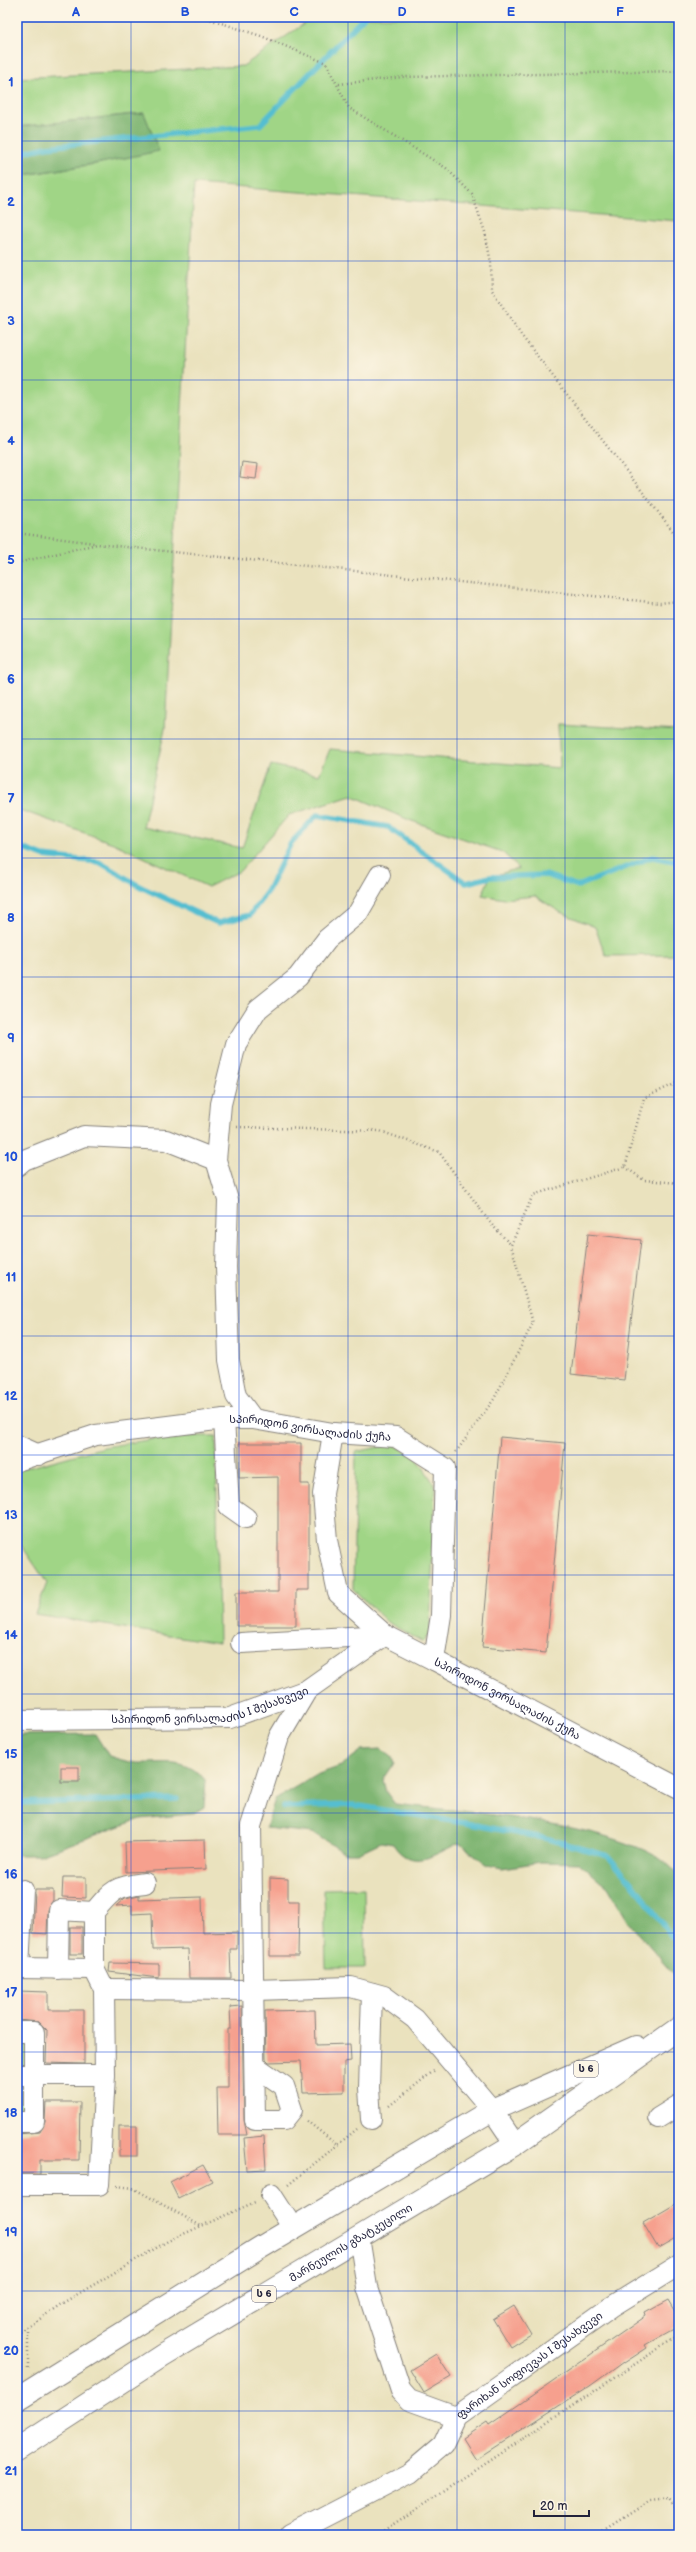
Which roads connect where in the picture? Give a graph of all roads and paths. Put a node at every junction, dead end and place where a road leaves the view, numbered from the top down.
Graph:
1 (203, 17) edge
2 (679, 71) edge
3 (339, 84) junction
4 (17, 533) edge
5 (679, 539) edge
6 (97, 544) junction
7 (17, 563) edge
8 (679, 601) edge
9 (380, 875) dead end
10 (679, 1082) edge
11 (220, 1125) junction
12 (216, 1160) junction
13 (17, 1166) edge
14 (625, 1166) junction
15 (679, 1183) edge
16 (511, 1245) junction
17 (224, 1419) junction
18 (253, 1419) junction
19 (333, 1433) junction
20 (17, 1445) edge
21 (39, 1455) junction
22 (17, 1461) edge
23 (445, 1468) junction
24 (246, 1518) dead end
25 (384, 1635) junction
26 (241, 1643) dead end
27 (434, 1660) junction
28 (307, 1690) junction
29 (17, 1720) edge
30 (679, 1788) edge
31 (145, 1883) dead end
32 (23, 1890) dead end
33 (94, 1912) junction
34 (18, 1968) edge
35 (58, 1969) junction
36 (94, 1969) junction
37 (104, 1990) junction
38 (254, 1990) junction
39 (372, 1993) junction
40 (679, 2028) edge
41 (17, 2032) edge
42 (449, 2060) junction
43 (255, 2066) junction
44 (25, 2075) edge
45 (105, 2075) junction
46 (679, 2104) edge
47 (292, 2110) junction
48 (492, 2110) junction
49 (658, 2118) dead end
50 (371, 2119) junction
51 (17, 2122) edge
52 (514, 2144) junction
53 (337, 2145) junction
54 (17, 2185) edge
55 (99, 2185) junction
56 (271, 2194) junction
57 (202, 2227) junction
58 (293, 2228) junction
59 (359, 2237) junction
60 (679, 2265) edge
61 (28, 2327) junction
62 (17, 2335) edge
63 (679, 2335) edge
64 (22, 2395) edge
65 (456, 2417) junction
66 (17, 2450) edge
67 (679, 2512) edge
68 (290, 2535) edge
69 (377, 2535) edge
70 (596, 2535) edge

1 - 3 path
2 - 3 path
3 - 5 path
4 - 6 path
6 - 7 path
6 - 8 path
9 - 11 street
10 - 14 path
11 - 12 street
11 - 16 path
12 - 13 street
12 - 18 street
14 - 15 path
14 - 16 path
16 - 23 path
17 - 18 street, სპირიდონ ვირსალაძის ქუჩა
17 - 21 street, სპირიდონ ვირსალაძის ქუჩა
17 - 24 street
18 - 19 street, სპირიდონ ვირსალაძის ქუჩა
19 - 23 street, სპირიდონ ვირსალაძის ქუჩა
19 - 25 street
20 - 21 street
21 - 22 street, სპირიდონ ვირსალაძის ქუჩა
23 - 27 street, სპირიდონ ვირსალაძის ქუჩა
25 - 26 street
25 - 27 street
25 - 28 street, სპირიდონ ვირსალაძის I შესახვევი
27 - 30 street, სპირიდონ ვირსალაძის ქუჩა
28 - 29 street, სპირიდონ ვირსალაძის I შესახვევი
28 - 38 street
31 - 33 street
32 - 34 street
33 - 35 street
33 - 36 street
34 - 35 street
35 - 36 street
36 - 37 street
37 - 38 street
37 - 45 street
38 - 39 street
38 - 43 street
39 - 42 street
39 - 50 street
40 - 48 highway, მარნეულის გზატკეცილი / ს 6
40 - 52 highway, მარნეულის გზატკეცილი / ს 6
41 - 44 street
42 - 48 street
42 - 50 path
43 - 47 street
43 - 47 street
44 - 45 street
44 - 51 street
45 - 55 street
46 - 49 street
47 - 53 path
48 - 52 street
48 - 58 highway, მარნეულის გზატკეცილი / ს 6
50 - 53 path
52 - 59 highway, მარნეულის გზატკეცილი / ს 6
53 - 56 path
54 - 55 street
55 - 57 path
56 - 57 path
56 - 58 street
57 - 61 path
58 - 64 highway, მარნეულის გზატკეცილი / ს 6
59 - 65 street
59 - 66 highway, მარნეულის გზატკეცილი / ს 6
60 - 65 street, ფარიხან სოფიევას I შესახვევი
61 - 62 path
61 - 64 path
63 - 69 path
65 - 68 street, ფარიხან სოფიევას I შესახვევი
67 - 70 path

